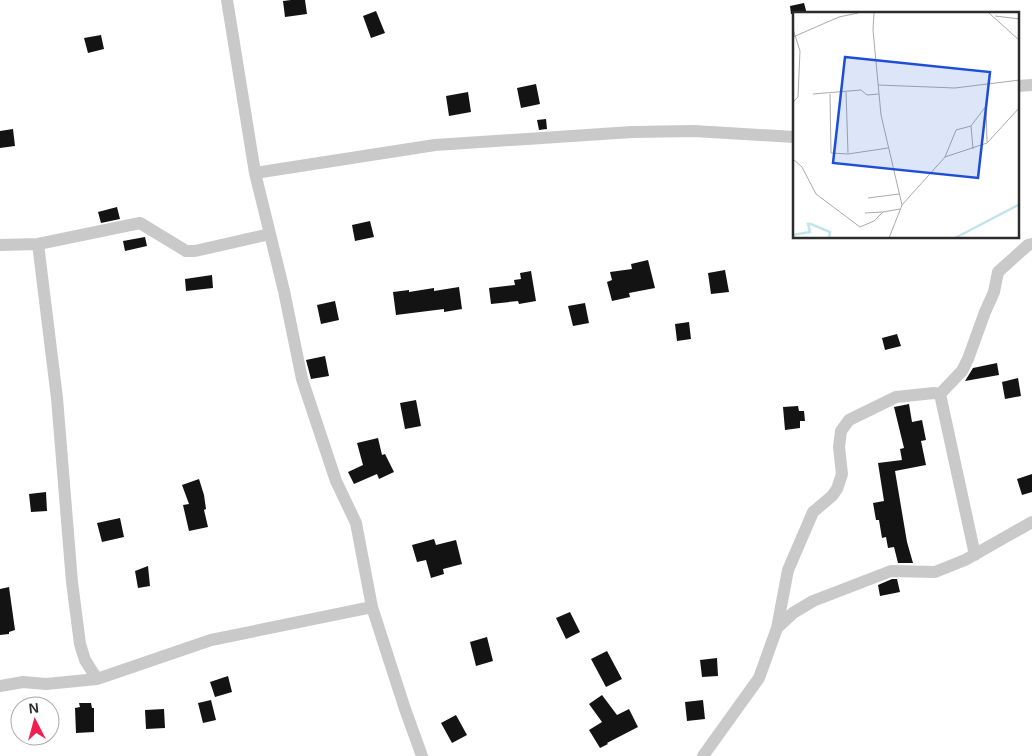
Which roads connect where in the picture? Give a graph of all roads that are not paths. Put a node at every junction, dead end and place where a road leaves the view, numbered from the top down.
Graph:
1 (227, 0) edge
2 (793, 137) edge
3 (255, 174) junction
4 (270, 234) junction
5 (38, 244) junction
6 (1032, 244) edge
7 (0, 245) edge
8 (940, 394) junction
9 (1032, 522) edge
10 (975, 555) junction
11 (372, 607) junction
12 (777, 628) junction
13 (97, 679) junction
14 (0, 686) edge
15 (422, 756) edge
16 (703, 756) edge

1 - 3 street
2 - 3 street
3 - 4 street
4 - 5 street
4 - 11 street
5 - 7 street
5 - 13 street
6 - 8 street
8 - 10 street
8 - 12 street
9 - 10 street
10 - 12 street
11 - 13 street
11 - 15 street
12 - 16 street
13 - 14 street

